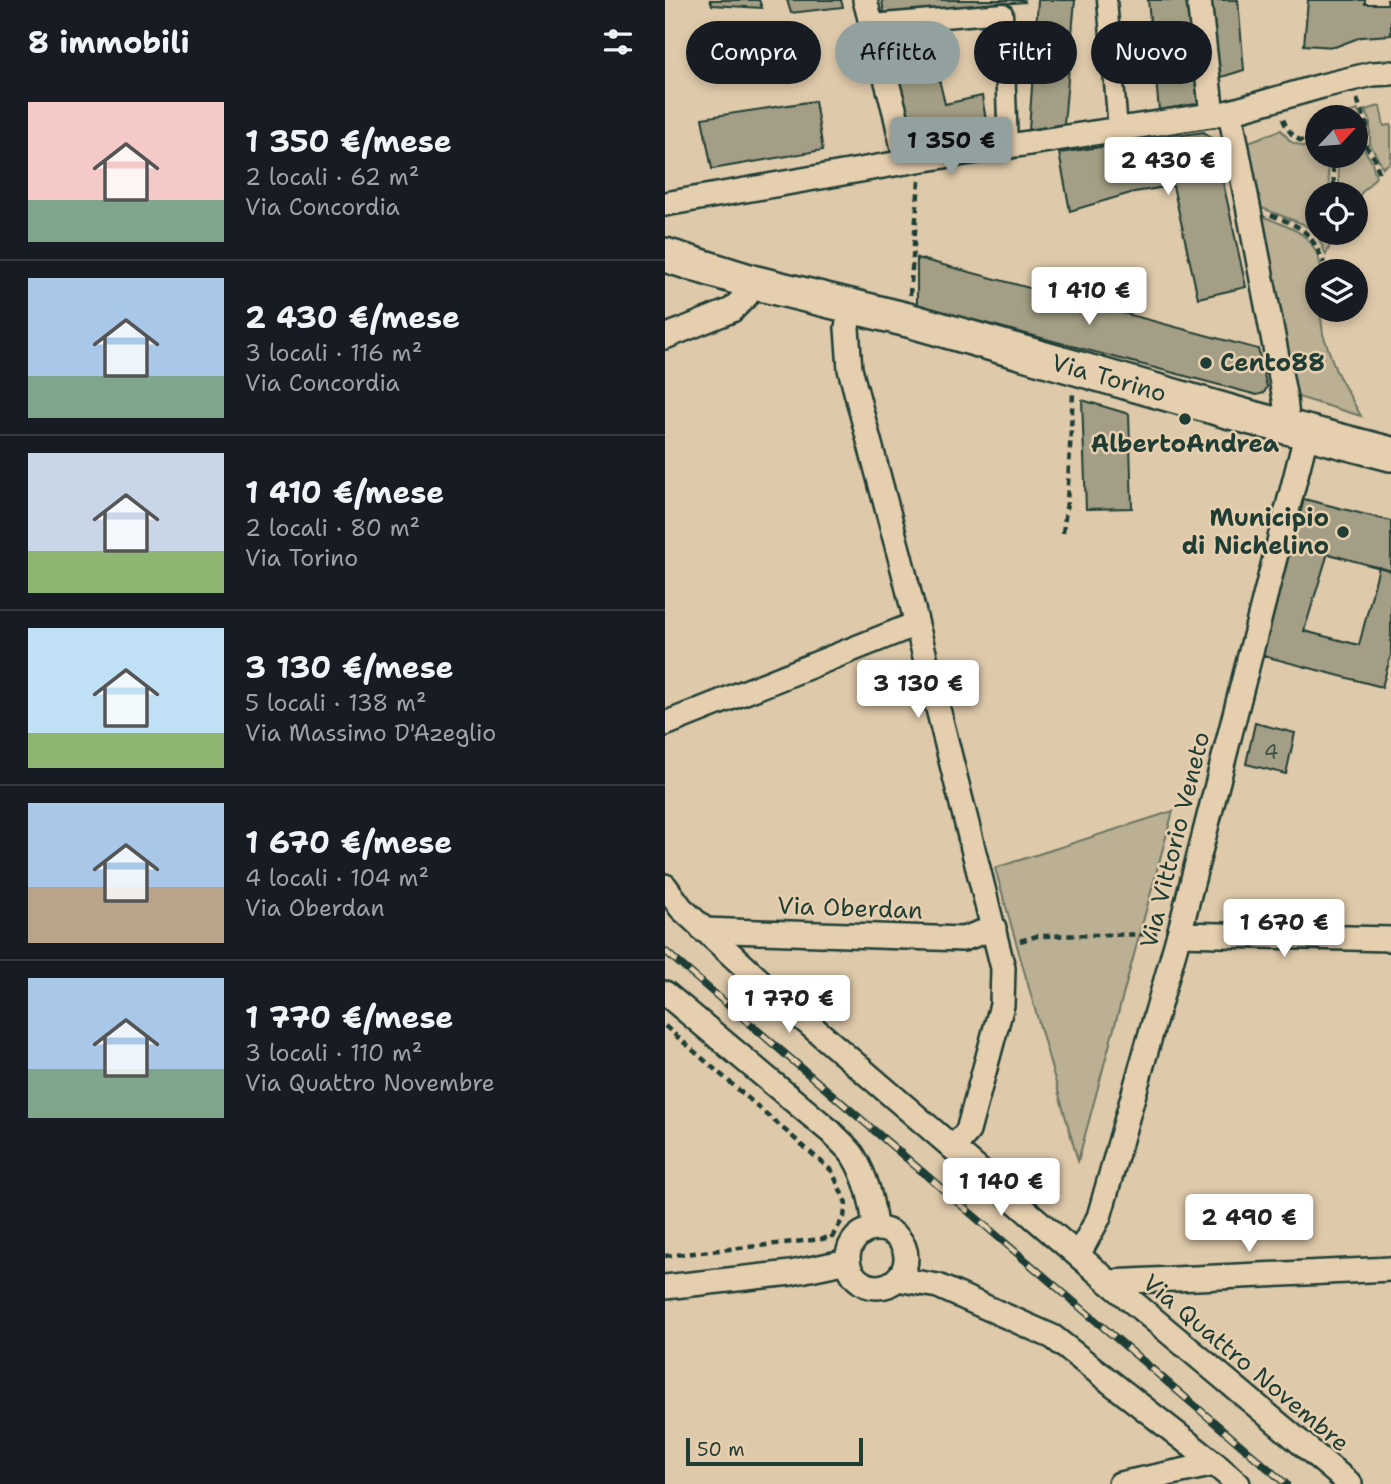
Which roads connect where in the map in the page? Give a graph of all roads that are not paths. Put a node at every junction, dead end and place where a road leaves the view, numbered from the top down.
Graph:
1 (865, 0) edge
2 (1107, 0) edge
3 (1199, 0) edge
4 (871, 21) edge
5 (908, 21) edge
6 (1391, 73) edge
7 (888, 84) edge
8 (1221, 113) junction
9 (1118, 129) junction
10 (1008, 146) junction
11 (913, 161) junction
12 (665, 204) edge
13 (665, 255) edge
14 (752, 282) junction
15 (851, 305) junction
16 (665, 337) edge
17 (1298, 429) junction
18 (1391, 454) edge
19 (916, 624) junction
20 (665, 724) edge
21 (665, 886) edge
22 (703, 930) junction
23 (1179, 934) junction
24 (996, 937) junction
25 (1391, 939) edge
26 (665, 993) edge
27 (953, 1148) junction
28 (875, 1229) junction
29 (905, 1253) junction
30 (1078, 1255) junction
31 (848, 1261) junction
32 (1391, 1269) edge
33 (897, 1279) junction
34 (1109, 1282) junction
35 (937, 1286) junction
36 (665, 1287) edge
37 (1215, 1464) junction
38 (1120, 1484) edge
39 (1238, 1484) edge
40 (1350, 1484) edge

1 - 4 street
2 - 9 street
3 - 8 street
5 - 10 street
6 - 8 street
7 - 11 street
8 - 9 street
8 - 17 street
9 - 10 street
10 - 11 street
11 - 12 street
13 - 14 main road, Via Torino
14 - 15 main road, Via Torino
14 - 16 street
15 - 17 main road, Via Torino
15 - 19 street
17 - 18 main road, Via Torino
17 - 23 street, Via Vittorio Veneto
19 - 20 street
19 - 24 street
21 - 22 street, Via Quattro Novembre
22 - 24 street, Via Oberdan
22 - 27 street, Via Quattro Novembre
23 - 25 street
23 - 30 street, Via Vittorio Veneto
24 - 27 street
26 - 28 street
27 - 30 street, Via Quattro Novembre
28 - 29 street
28 - 31 street
29 - 33 street
29 - 35 street
30 - 34 street, Via Quattro Novembre
31 - 33 street
31 - 36 street
32 - 34 street, Via Quattro Novembre
33 - 35 street
34 - 40 street, Via Quattro Novembre
35 - 37 street
37 - 38 street
37 - 39 street

